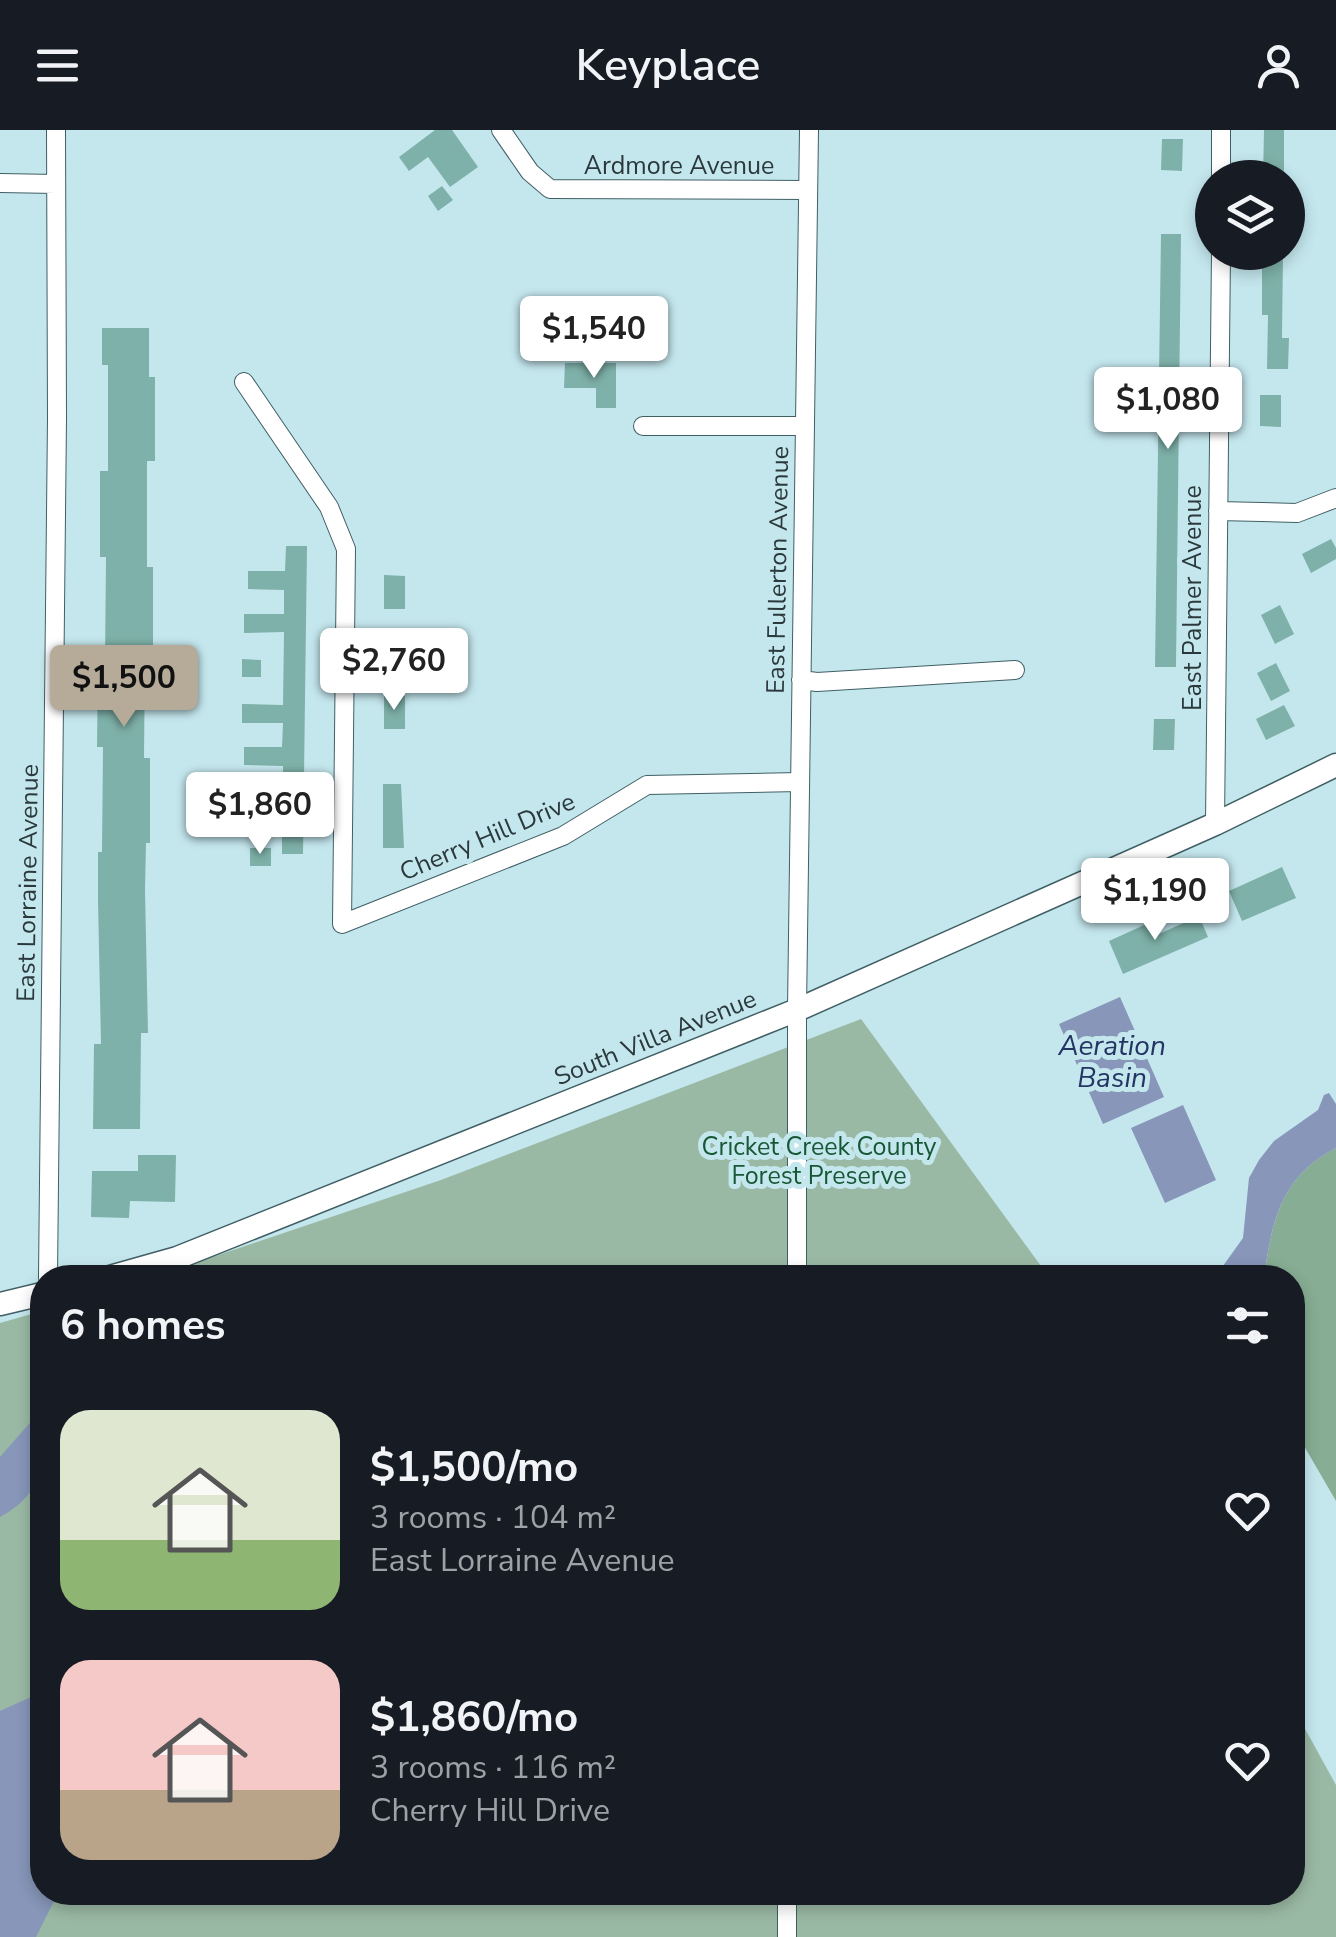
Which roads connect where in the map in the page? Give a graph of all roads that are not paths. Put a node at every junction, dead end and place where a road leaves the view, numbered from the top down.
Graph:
1 (56, 130) edge
2 (501, 130) edge
3 (808, 130) edge
4 (1222, 130) edge
5 (1221, 160) edge
6 (0, 184) edge
7 (56, 184) junction
8 (808, 190) junction
9 (1221, 270) edge
10 (244, 382) dead end
11 (642, 426) dead end
12 (804, 426) junction
13 (1336, 498) edge
14 (1218, 511) junction
15 (347, 655) junction
16 (446, 660) dead end
17 (1015, 670) dead end
18 (801, 680) junction
19 (1336, 766) edge
20 (800, 782) junction
21 (1216, 824) junction
22 (797, 1010) junction
23 (48, 1265) edge
24 (152, 1265) edge
25 (798, 1265) edge
26 (30, 1297) edge
27 (0, 1304) edge
28 (788, 1905) edge
29 (787, 1937) edge

1 - 7 street, East Lorraine Avenue
2 - 8 street, Ardmore Avenue
3 - 8 street, East Fullerton Avenue
4 - 5 street
6 - 7 street
7 - 23 street, East Lorraine Avenue
8 - 12 street, East Fullerton Avenue
9 - 14 street, East Palmer Avenue
10 - 15 street, Cherry Hill Drive
11 - 12 street
12 - 18 street, East Fullerton Avenue
13 - 14 street
14 - 21 street, East Palmer Avenue
15 - 16 street
15 - 20 street, Cherry Hill Drive
17 - 18 street
18 - 20 street, East Fullerton Avenue
19 - 21 main road, South Villa Avenue
20 - 22 street, East Fullerton Avenue
21 - 22 main road, South Villa Avenue
22 - 24 main road, South Villa Avenue
22 - 25 street, East Fullerton Avenue
26 - 27 main road
28 - 29 street

